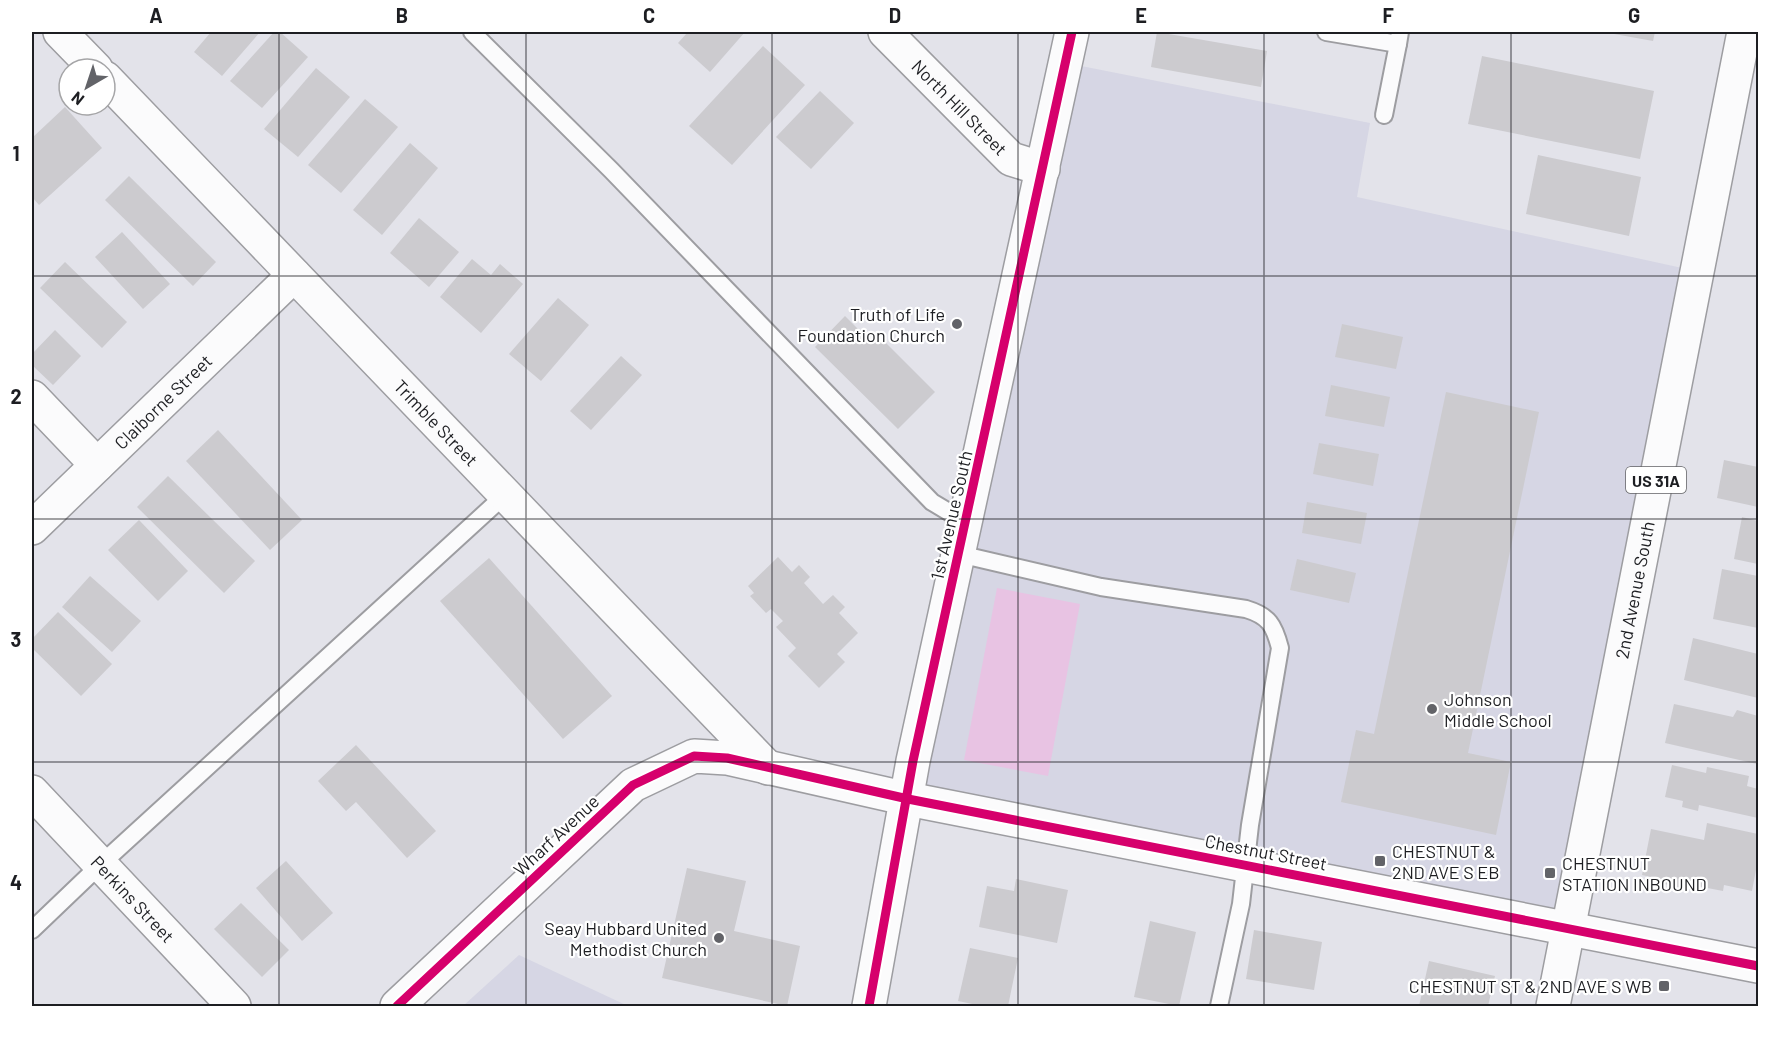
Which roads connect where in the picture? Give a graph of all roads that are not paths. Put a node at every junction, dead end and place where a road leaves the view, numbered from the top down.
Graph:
1 (60, 32) edge
2 (472, 32) edge
3 (885, 32) edge
4 (1072, 32) edge
5 (1326, 32) edge
6 (1744, 32) edge
7 (1399, 38) edge
8 (84, 57) edge
9 (117, 91) edge
10 (1384, 115) dead end
11 (1043, 169) junction
12 (294, 275) junction
13 (32, 397) edge
14 (97, 465) junction
15 (506, 494) junction
16 (967, 523) junction
17 (32, 528) edge
18 (958, 554) junction
19 (768, 768) junction
20 (32, 792) edge
21 (908, 799) junction
22 (1245, 864) junction
23 (100, 865) junction
24 (1568, 929) junction
25 (32, 930) edge
26 (1758, 966) edge
27 (234, 1006) edge
28 (397, 1006) edge
29 (869, 1006) edge
30 (1219, 1006) edge
31 (1552, 1006) edge

1 - 8 street
2 - 16 lane
3 - 11 street, North Hill Street
4 - 11 street, 1st Avenue South
5 - 7 lane
6 - 24 street, 2nd Avenue South / US 31A
7 - 10 lane
9 - 12 street, Trimble Street
11 - 16 street, 1st Avenue South
12 - 14 street, Claiborne Street
12 - 15 street, Trimble Street
13 - 14 street
14 - 17 street, Claiborne Street
15 - 19 street, Trimble Street
15 - 23 lane
16 - 18 street, 1st Avenue South
18 - 21 street, 1st Avenue South
18 - 22 lane
19 - 21 street, Chestnut Street
19 - 28 street, Wharf Avenue
20 - 23 street, Perkins Street
21 - 22 street, Chestnut Street
21 - 29 street, 1st Avenue South
22 - 24 street, Chestnut Street
22 - 30 lane
23 - 25 lane
23 - 27 street, Perkins Street
24 - 26 street, Chestnut Street
24 - 31 street, 2nd Avenue South / US 31A

